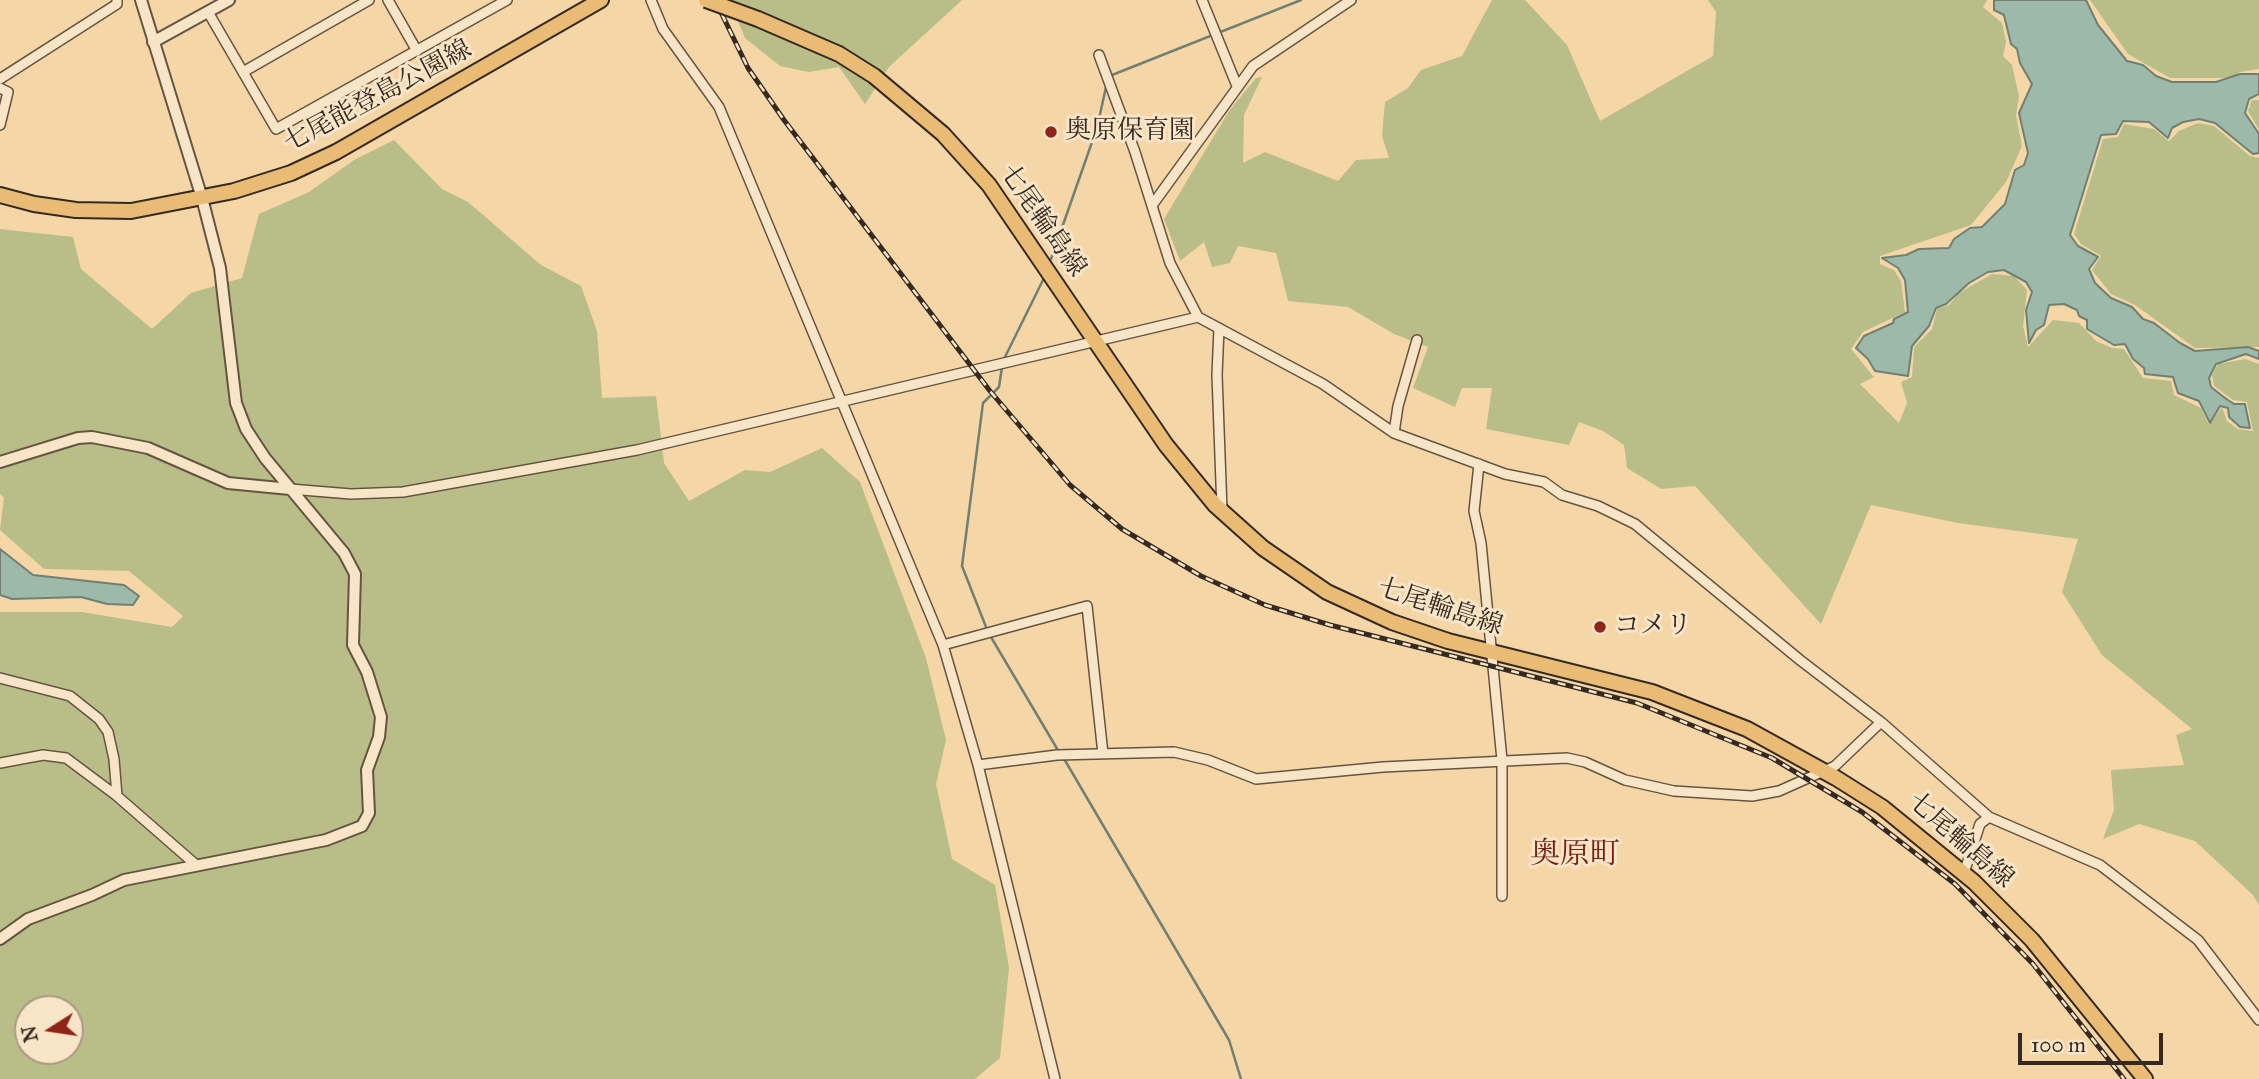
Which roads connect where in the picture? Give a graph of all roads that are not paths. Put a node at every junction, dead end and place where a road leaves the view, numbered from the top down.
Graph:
1 (117, 0) edge
2 (141, 0) edge
3 (229, 0) edge
4 (369, 0) edge
5 (388, 0) edge
6 (507, 0) edge
7 (601, 0) edge
8 (651, 0) edge
9 (706, 0) edge
10 (1202, 0) edge
11 (1351, 0) edge
12 (208, 12) junction
13 (153, 42) junction
14 (417, 51) junction
15 (1100, 55) dead end
16 (243, 72) junction
17 (0, 79) edge
18 (1237, 86) junction
19 (0, 88) edge
20 (0, 125) edge
21 (0, 195) edge
22 (202, 198) junction
23 (1153, 204) junction
24 (1198, 317) junction
25 (1219, 328) junction
26 (1094, 340) junction
27 (1417, 341) dead end
28 (844, 402) junction
29 (1394, 433) junction
30 (0, 462) edge
31 (1479, 464) junction
32 (290, 489) junction
33 (1222, 510) junction
34 (943, 645) junction
35 (1493, 652) junction
36 (0, 678) edge
37 (1881, 722) junction
38 (1103, 754) junction
39 (1502, 760) junction
40 (0, 763) edge
41 (978, 765) junction
42 (1822, 770) junction
43 (117, 796) junction
44 (1989, 817) junction
45 (195, 864) junction
46 (1964, 873) junction
47 (1502, 896) dead end
48 (0, 939) edge
49 (2259, 1020) edge
50 (1055, 1079) edge
51 (2145, 1079) edge

1 - 17 street
2 - 13 street
3 - 12 street
4 - 16 street
5 - 14 street
6 - 14 street
7 - 22 main road, 七尾能登島公園線
8 - 28 street
9 - 26 main road, 七尾輪島線, bridge
10 - 18 street
11 - 18 street
12 - 13 street
12 - 16 street
13 - 22 street
14 - 16 street
15 - 23 street
18 - 23 street
19 - 20 street
21 - 22 main road, 七尾能登島公園線
22 - 32 street
23 - 24 street
24 - 25 street
24 - 26 street
25 - 29 street
25 - 33 street
26 - 28 street
26 - 33 main road, 七尾輪島線
27 - 29 street
28 - 32 street
28 - 34 street
29 - 31 street
30 - 32 street
31 - 35 street
31 - 37 street
32 - 45 street
33 - 35 main road, 七尾輪島線
34 - 38 street
34 - 41 street
35 - 39 street
35 - 42 main road, 七尾輪島線
36 - 43 street
37 - 42 street
37 - 44 street
38 - 39 street
38 - 41 street
39 - 42 street
39 - 47 street
40 - 43 street
41 - 50 street
42 - 46 main road, 七尾輪島線
43 - 45 street
44 - 46 street
44 - 49 street
45 - 48 street
46 - 51 main road, 七尾輪島線

